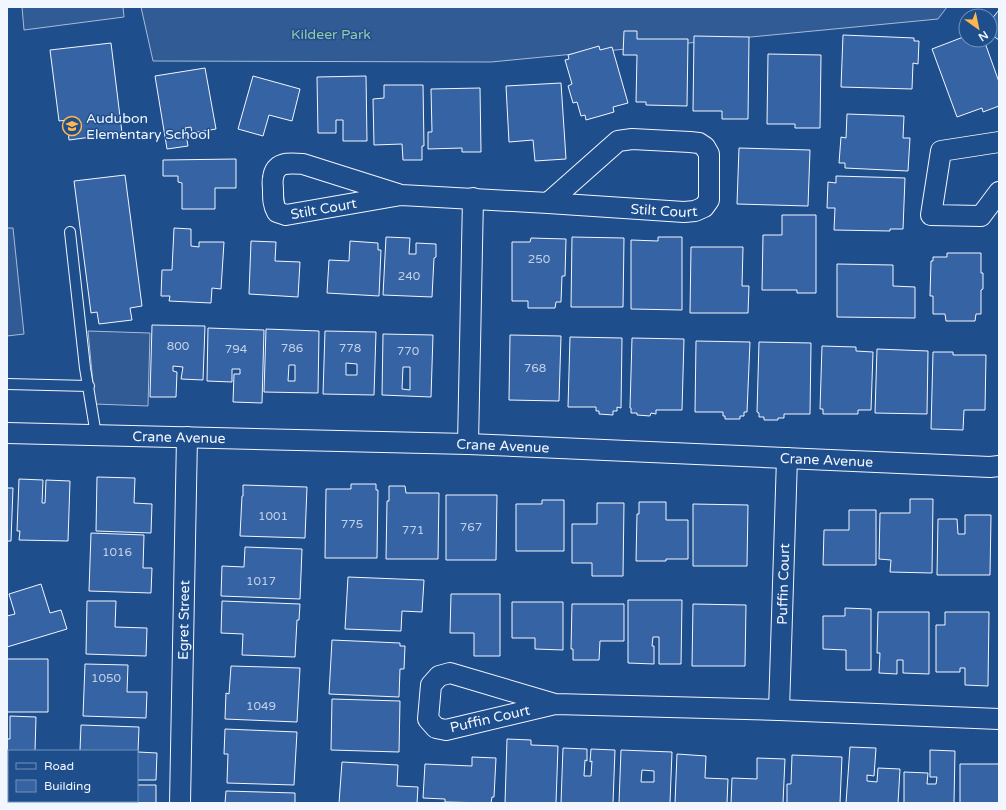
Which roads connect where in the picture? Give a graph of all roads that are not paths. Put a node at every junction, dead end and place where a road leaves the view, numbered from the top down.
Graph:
1 (999, 142) edge
2 (999, 192) edge
3 (401, 195) junction
4 (473, 198) junction
5 (548, 203) junction
6 (70, 232) dead end
7 (7, 384) edge
8 (88, 386) junction
9 (7, 433) edge
10 (96, 435) junction
11 (187, 437) junction
12 (468, 444) junction
13 (787, 458) junction
14 (999, 466) edge
15 (555, 704) junction
16 (779, 710) junction
17 (999, 719) edge
18 (180, 803) edge

1 - 2 street
3 - 3 street, Stilt Court
3 - 4 street, Stilt Court
4 - 5 street, Stilt Court
4 - 12 street
5 - 5 street, Stilt Court
6 - 8 lane
7 - 8 lane
8 - 10 lane
9 - 10 street, Crane Avenue
10 - 11 street, Crane Avenue
11 - 12 street, Crane Avenue
11 - 18 street, Egret Street
12 - 13 street, Crane Avenue
13 - 14 street, Crane Avenue
13 - 16 street, Puffin Court
15 - 15 street, Puffin Court
15 - 16 street, Puffin Court
16 - 17 street, Puffin Court

